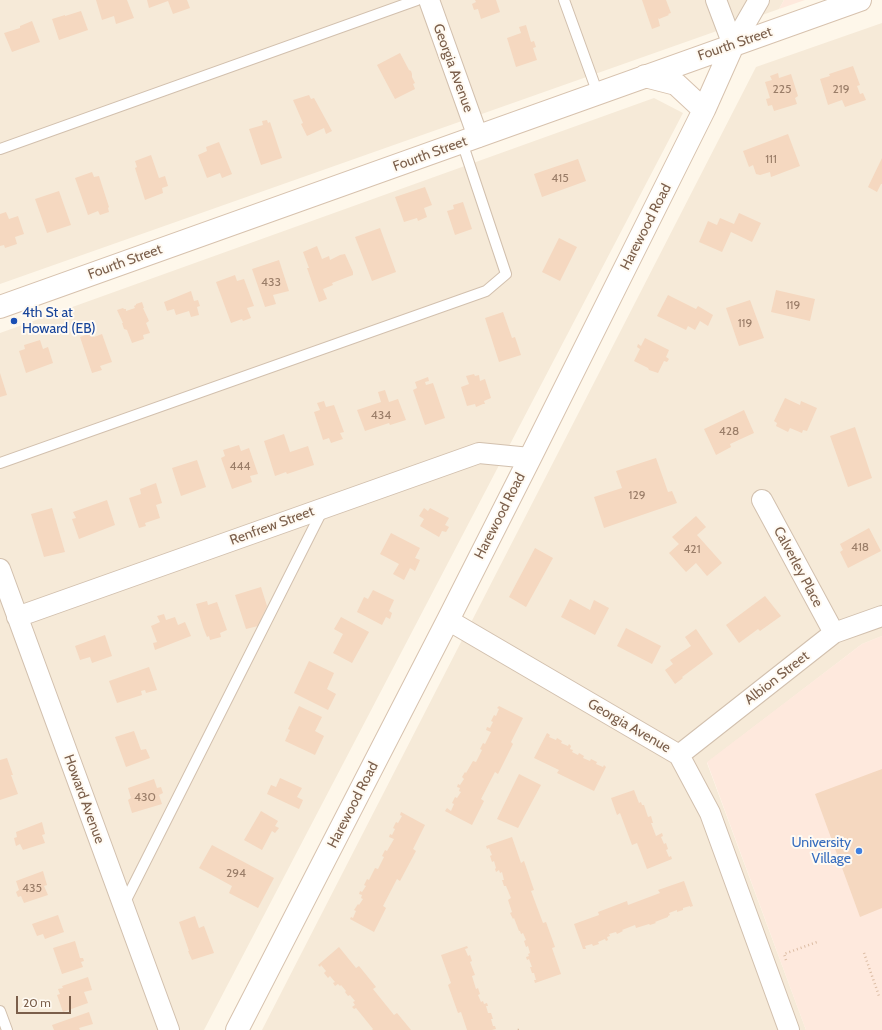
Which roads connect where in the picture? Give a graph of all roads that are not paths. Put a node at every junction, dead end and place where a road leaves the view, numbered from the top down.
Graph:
1 (417, 0) edge
2 (429, 0) edge
3 (564, 0) edge
4 (716, 0) edge
5 (759, 0) edge
6 (860, 0) edge
7 (733, 45) junction
8 (645, 76) junction
9 (598, 94) junction
10 (704, 110) junction
11 (470, 140) junction
12 (0, 149) edge
13 (0, 307) edge
14 (530, 458) junction
15 (0, 463) edge
16 (762, 500) dead end
17 (324, 508) junction
18 (0, 569) edge
19 (882, 616) edge
20 (17, 617) junction
21 (448, 620) junction
22 (834, 633) junction
23 (679, 755) junction
24 (123, 906) junction
25 (0, 1011) edge
26 (236, 1029) edge
27 (7, 1030) edge
28 (169, 1030) edge
29 (788, 1030) edge

1 - 12 lane
2 - 11 street, Georgia Avenue
3 - 9 lane
4 - 7 street
5 - 7 street, Harewood Road
6 - 7 street, Fourth Street
7 - 8 street, Fourth Street
7 - 10 street, Harewood Road
8 - 9 street, Fourth Street
8 - 10 street
9 - 11 street, Fourth Street
10 - 14 street, Harewood Road
11 - 13 street, Fourth Street
11 - 15 lane
14 - 17 street, Renfrew Street
14 - 21 street, Harewood Road
16 - 22 street, Calverley Place
17 - 20 street, Renfrew Street
17 - 24 lane
18 - 20 street, Howard Avenue
19 - 22 street, Albion Street
20 - 24 street, Howard Avenue
21 - 23 street, Georgia Avenue
21 - 26 street, Harewood Road
22 - 23 street, Albion Street
23 - 29 street, Georgia Avenue
24 - 28 street, Howard Avenue
25 - 27 lane

